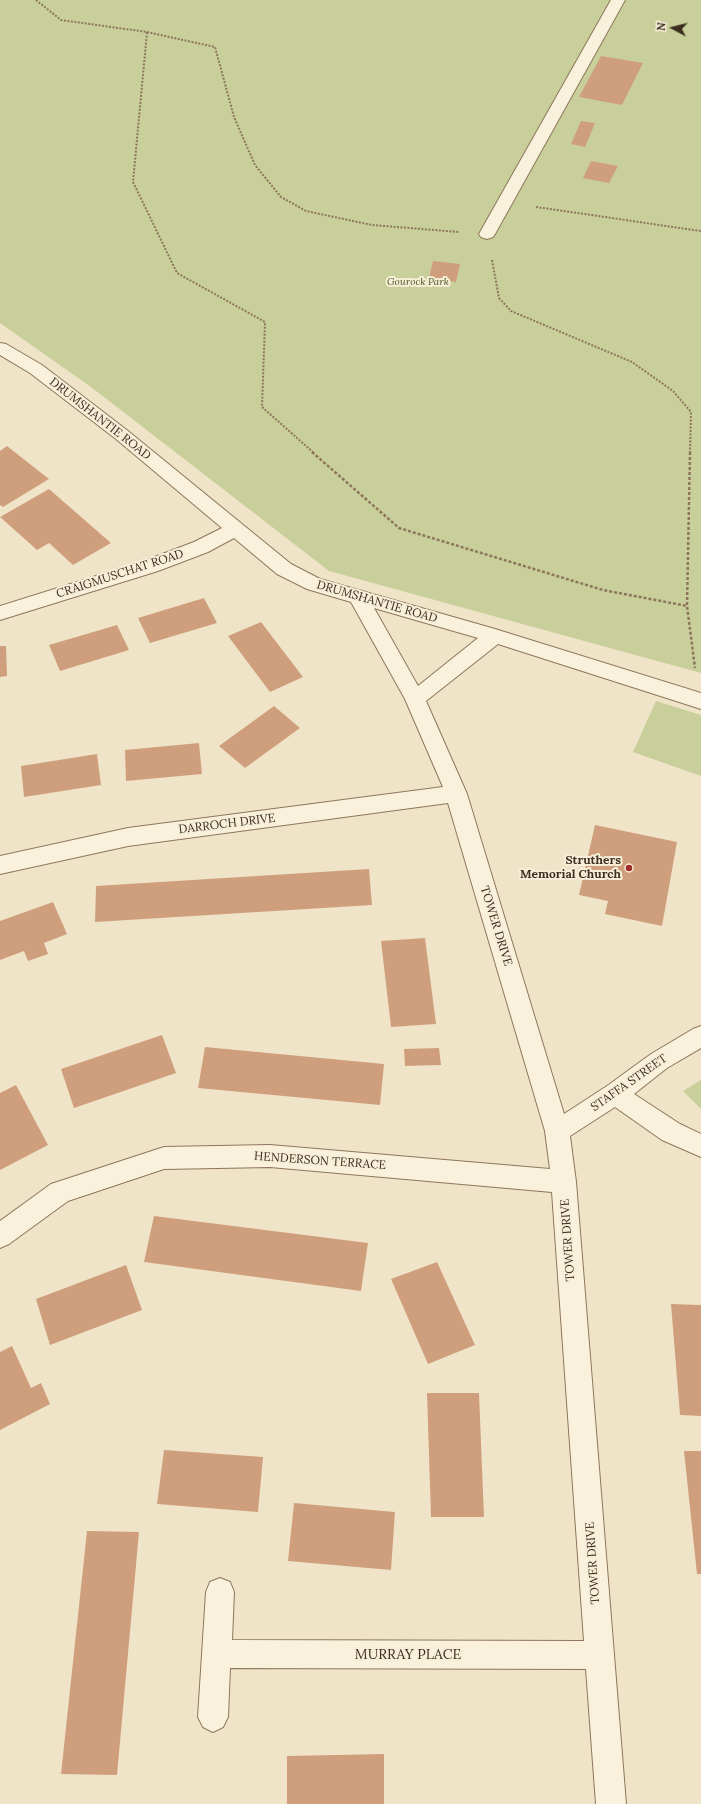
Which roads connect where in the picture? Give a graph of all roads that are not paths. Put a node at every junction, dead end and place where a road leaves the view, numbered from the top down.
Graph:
1 (618, 0) edge
2 (487, 234) road end
3 (0, 348) edge
4 (236, 529) junction
5 (358, 597) junction
6 (0, 613) edge
7 (495, 636) junction
8 (415, 699) junction
9 (700, 700) edge
10 (456, 794) junction
11 (0, 865) edge
12 (701, 1036) edge
13 (615, 1094) junction
14 (557, 1131) junction
15 (701, 1146) edge
16 (564, 1182) junction
17 (0, 1236) edge
18 (220, 1592) dead end
19 (216, 1654) junction
20 (600, 1655) junction
21 (213, 1717) dead end
22 (611, 1804) edge

1 - 2 street
3 - 4 street, DRUMSHANTIE ROAD
4 - 5 street, DRUMSHANTIE ROAD
4 - 6 street, CRAIGMUSCHAT ROAD
5 - 7 street, DRUMSHANTIE ROAD
5 - 8 street, TOWER DRIVE
7 - 8 street
7 - 9 street, DRUMSHANTIE ROAD
8 - 10 street, TOWER DRIVE
10 - 11 street, DARROCH DRIVE
10 - 14 street, TOWER DRIVE
12 - 13 street, STAFFA STREET
13 - 14 street, STAFFA STREET
13 - 15 street
14 - 16 street, TOWER DRIVE
16 - 17 street, HENDERSON TERRACE
16 - 20 street, TOWER DRIVE
18 - 19 street
19 - 20 street, MURRAY PLACE
19 - 21 street
20 - 22 street, TOWER DRIVE

